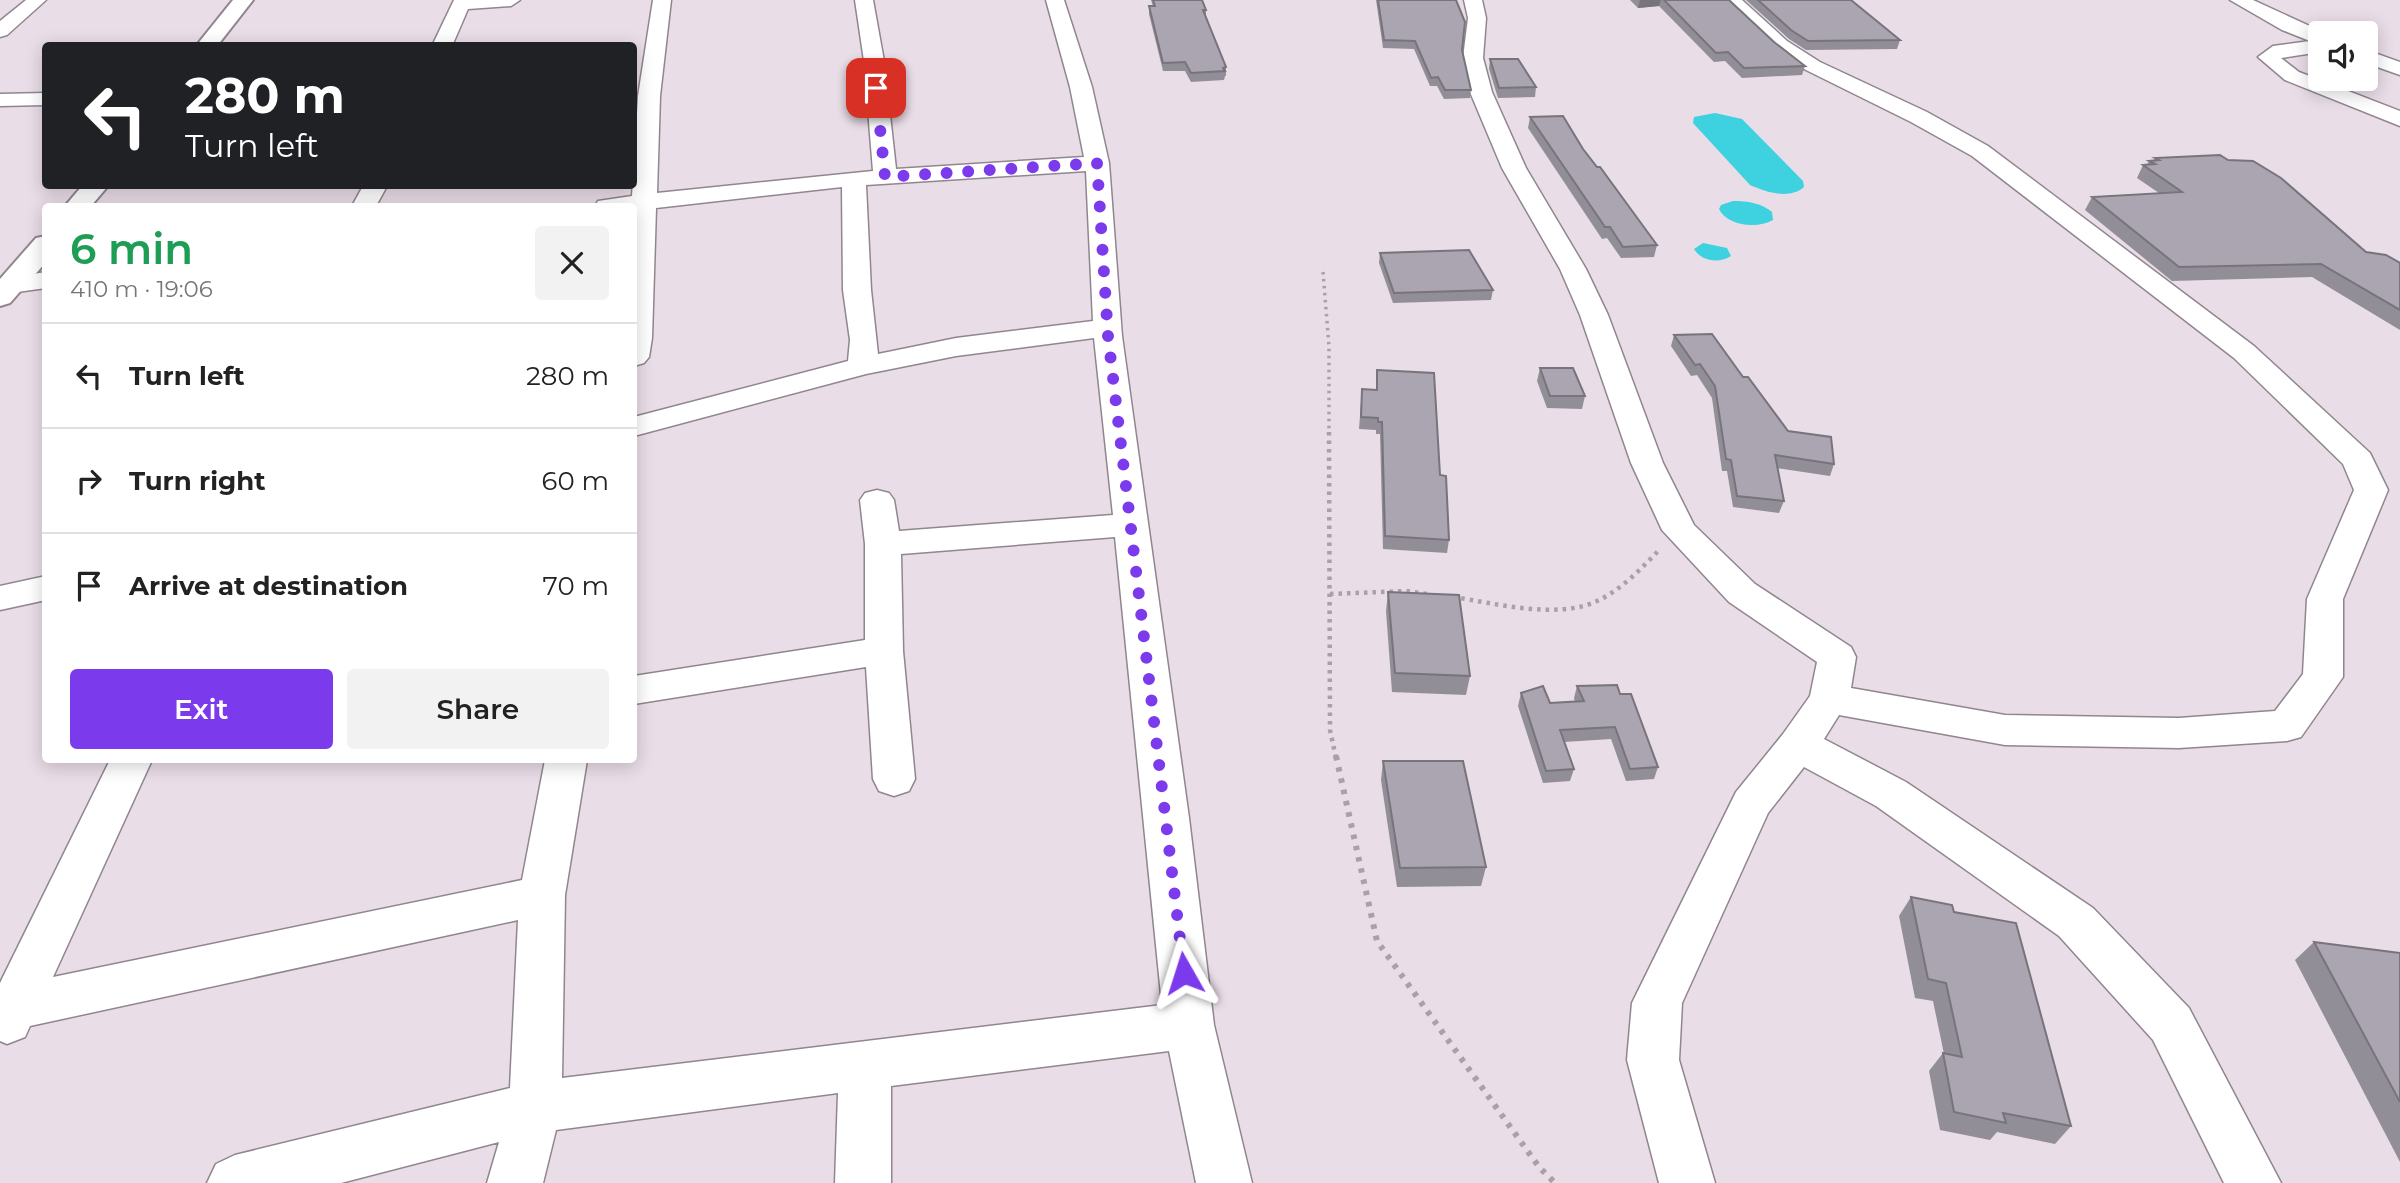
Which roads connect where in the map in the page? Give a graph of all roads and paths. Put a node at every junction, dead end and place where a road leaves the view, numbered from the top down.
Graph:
1 (37, 0) edge
2 (243, 0) edge
3 (511, 0) edge
4 (662, 0) edge
5 (864, 0) edge
6 (1055, 0) edge
7 (1473, 0) edge
8 (1731, 0) edge
9 (2239, 0) edge
10 (462, 2) edge
11 (0, 31) edge
12 (2308, 33) edge
13 (209, 42) edge
14 (444, 42) edge
15 (2308, 48) edge
16 (2378, 61) edge
17 (2400, 69) edge
18 (2308, 82) edge
19 (2330, 91) edge
20 (42, 99) edge
21 (0, 100) edge
22 (2400, 119) edge
23 (1097, 163) junction
24 (885, 177) junction
25 (854, 179) junction
26 (92, 189) edge
27 (644, 202) junction
28 (81, 203) edge
29 (635, 203) edge
30 (42, 249) edge
31 (1323, 272) dead end
32 (42, 281) edge
33 (5, 291) edge
34 (1108, 328) junction
35 (637, 343) edge
36 (863, 366) junction
37 (637, 426) edge
38 (877, 500) dead end
39 (1132, 525) junction
40 (1679, 530) junction
41 (883, 544) junction
42 (42, 588) edge
43 (1330, 594) junction
44 (1432, 595) edge
45 (1444, 596) edge
46 (0, 597) edge
47 (884, 651) junction
48 (637, 690) edge
49 (1829, 699) junction
50 (1798, 745) junction
51 (130, 763) edge
52 (565, 763) edge
53 (894, 779) dead end
54 (542, 895) junction
55 (5, 1017) edge
56 (1189, 1025) junction
57 (865, 1066) junction
58 (534, 1107) junction
59 (235, 1183) edge
60 (514, 1183) edge
61 (863, 1183) edge
62 (1224, 1183) edge
63 (1555, 1183) edge
64 (1687, 1183) edge
65 (2253, 1183) edge

1 - 11 street
2 - 13 main road
3 - 10 street
4 - 27 street
5 - 24 street
6 - 23 street
7 - 40 street
8 - 49 street
9 - 12 street
10 - 14 street
15 - 18 street
16 - 17 street
19 - 22 street
20 - 21 street
23 - 24 street
23 - 34 street
24 - 25 street
25 - 27 street
25 - 36 street
26 - 28 main road
27 - 29 street
27 - 35 street
30 - 33 main road
31 - 43 path
32 - 33 street
34 - 36 street
34 - 39 street
36 - 37 street
38 - 41 street
39 - 41 street
39 - 56 street
40 - 45 path
40 - 49 street
41 - 47 street
42 - 46 street
43 - 44 path
43 - 63 path
47 - 48 street
47 - 53 street
49 - 50 street
50 - 64 street
50 - 65 street
51 - 55 street
52 - 54 street
54 - 55 street
54 - 58 street
56 - 57 street
56 - 62 street
57 - 58 street
57 - 61 street
58 - 59 street
58 - 60 street

